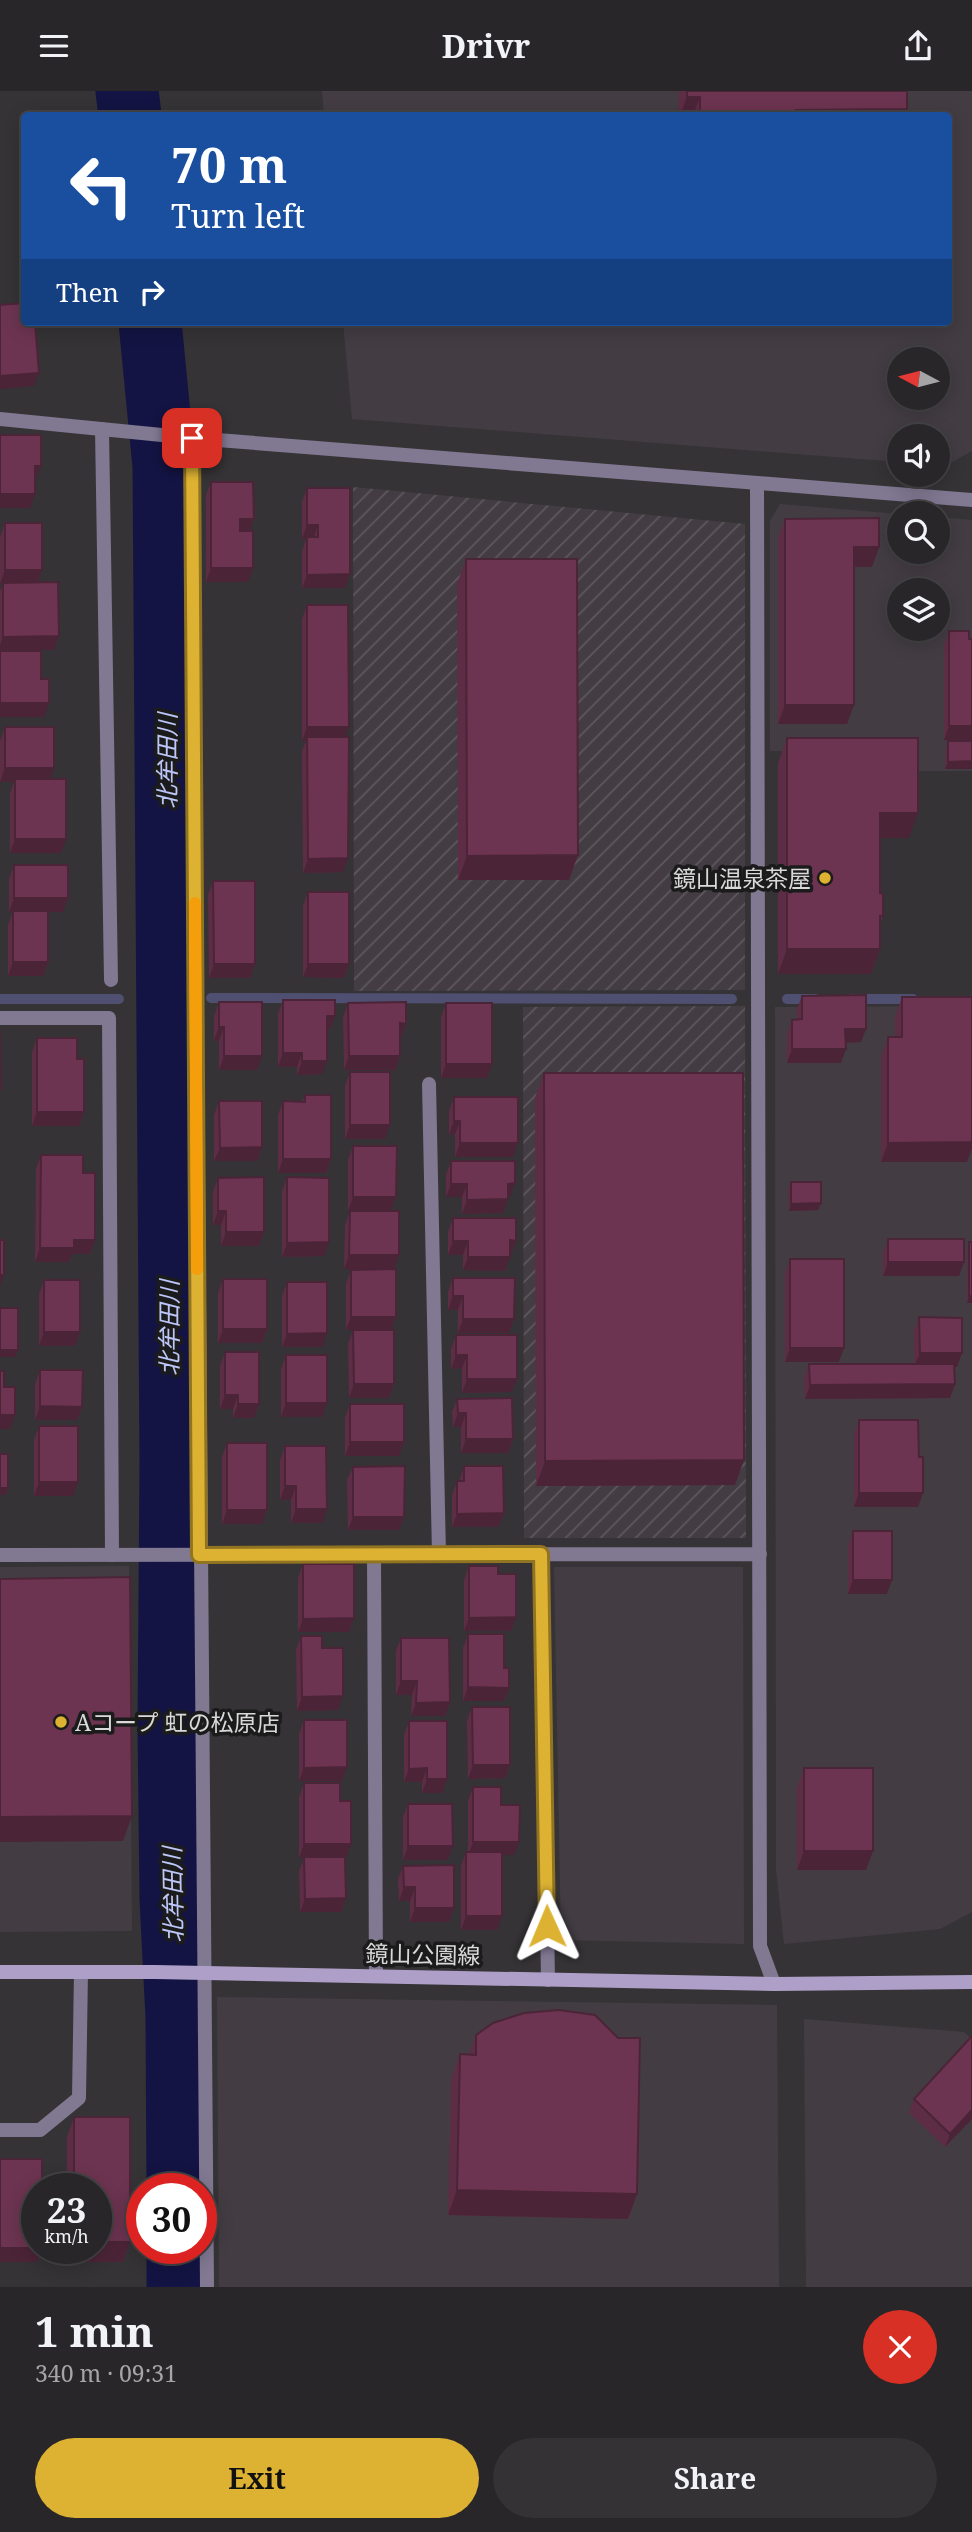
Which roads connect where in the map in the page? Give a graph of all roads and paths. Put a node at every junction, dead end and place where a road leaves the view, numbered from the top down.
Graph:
1 (0, 419) edge
2 (102, 429) junction
3 (187, 438) junction
4 (757, 483) junction
5 (972, 500) edge
6 (111, 980) dead end
7 (0, 1018) edge
8 (429, 1084) dead end
9 (541, 1554) junction
10 (760, 1554) junction
11 (0, 1555) edge
12 (112, 1555) junction
13 (198, 1555) junction
14 (374, 1555) junction
15 (439, 1555) junction
16 (0, 1972) edge
17 (81, 1972) junction
18 (202, 1973) junction
19 (376, 1976) junction
20 (548, 1980) junction
21 (972, 1982) edge
22 (774, 1984) junction
23 (0, 2130) edge
24 (207, 2287) edge

1 - 2 street
2 - 3 street
2 - 6 street
3 - 4 street
3 - 13 street
4 - 5 street
4 - 10 street
7 - 12 street
8 - 15 street
9 - 10 street
9 - 15 street
9 - 20 street
10 - 22 street
11 - 12 street
12 - 13 street
13 - 14 street
13 - 18 street
14 - 15 street
14 - 19 street
16 - 17 main road, 鏡山公園線
17 - 18 main road, 鏡山公園線
17 - 23 street
18 - 19 main road, 鏡山公園線
18 - 24 street
19 - 20 main road, 鏡山公園線
20 - 22 main road, 鏡山公園線
21 - 22 main road, 鏡山公園線

